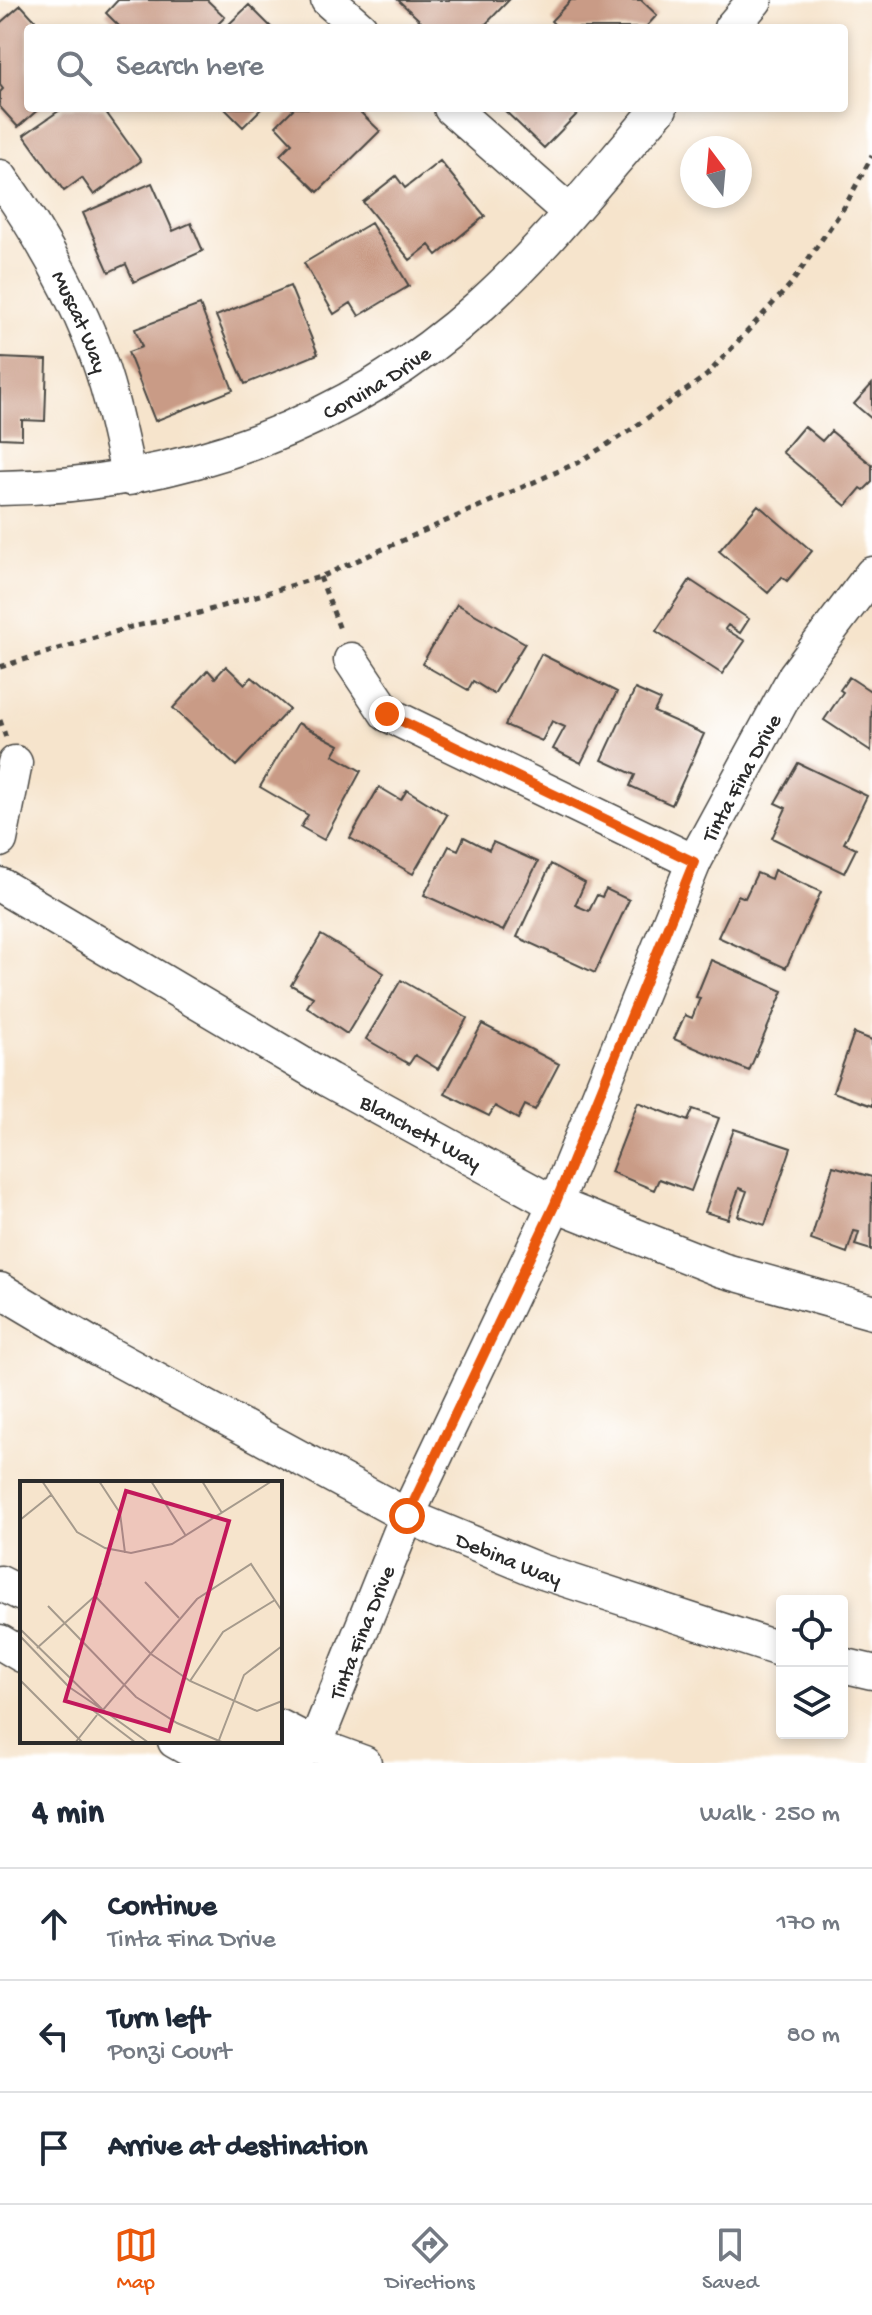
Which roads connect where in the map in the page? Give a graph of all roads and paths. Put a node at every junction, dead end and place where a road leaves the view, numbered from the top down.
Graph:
1 (328, 0) edge
2 (755, 0) edge
3 (355, 24) edge
4 (734, 24) edge
5 (456, 112) edge
6 (656, 112) edge
7 (872, 156) edge
8 (0, 177) edge
9 (569, 212) junction
10 (129, 478) junction
11 (0, 488) edge
12 (872, 574) edge
13 (320, 577) junction
14 (351, 660) joint
15 (0, 667) edge
16 (15, 763) dead end
17 (0, 840) edge
18 (694, 862) junction
19 (0, 885) edge
20 (555, 1204) junction
21 (0, 1290) edge
22 (872, 1312) edge
23 (407, 1516) junction
24 (0, 1583) edge
25 (20, 1593) edge
26 (20, 1633) edge
27 (0, 1641) edge
28 (776, 1648) edge
29 (20, 1654) edge
30 (848, 1666) edge
31 (872, 1672) edge
32 (282, 1728) edge
33 (179, 1743) edge
34 (228, 1743) edge
35 (315, 1745) junction
36 (214, 1763) edge
37 (364, 1763) edge

1 - 3 street
2 - 4 street
5 - 9 street
6 - 9 street, Corvina Drive
7 - 13 path
8 - 10 street, Muscat Way
9 - 10 street, Corvina Drive
10 - 11 street, Corvina Drive
12 - 18 street, Tinta Fina Drive
13 - 14 path
13 - 15 path
14 - 18 street
16 - 17 street
18 - 20 street, Tinta Fina Drive
19 - 20 street, Blanchett Way
20 - 22 street, Blanchett Way
20 - 23 street, Tinta Fina Drive
21 - 23 street, Debina Way
23 - 28 street, Debina Way
23 - 35 street, Tinta Fina Drive
24 - 25 street
26 - 27 street
27 - 29 street
30 - 31 street
32 - 35 street
33 - 36 street
34 - 35 street
35 - 37 street

